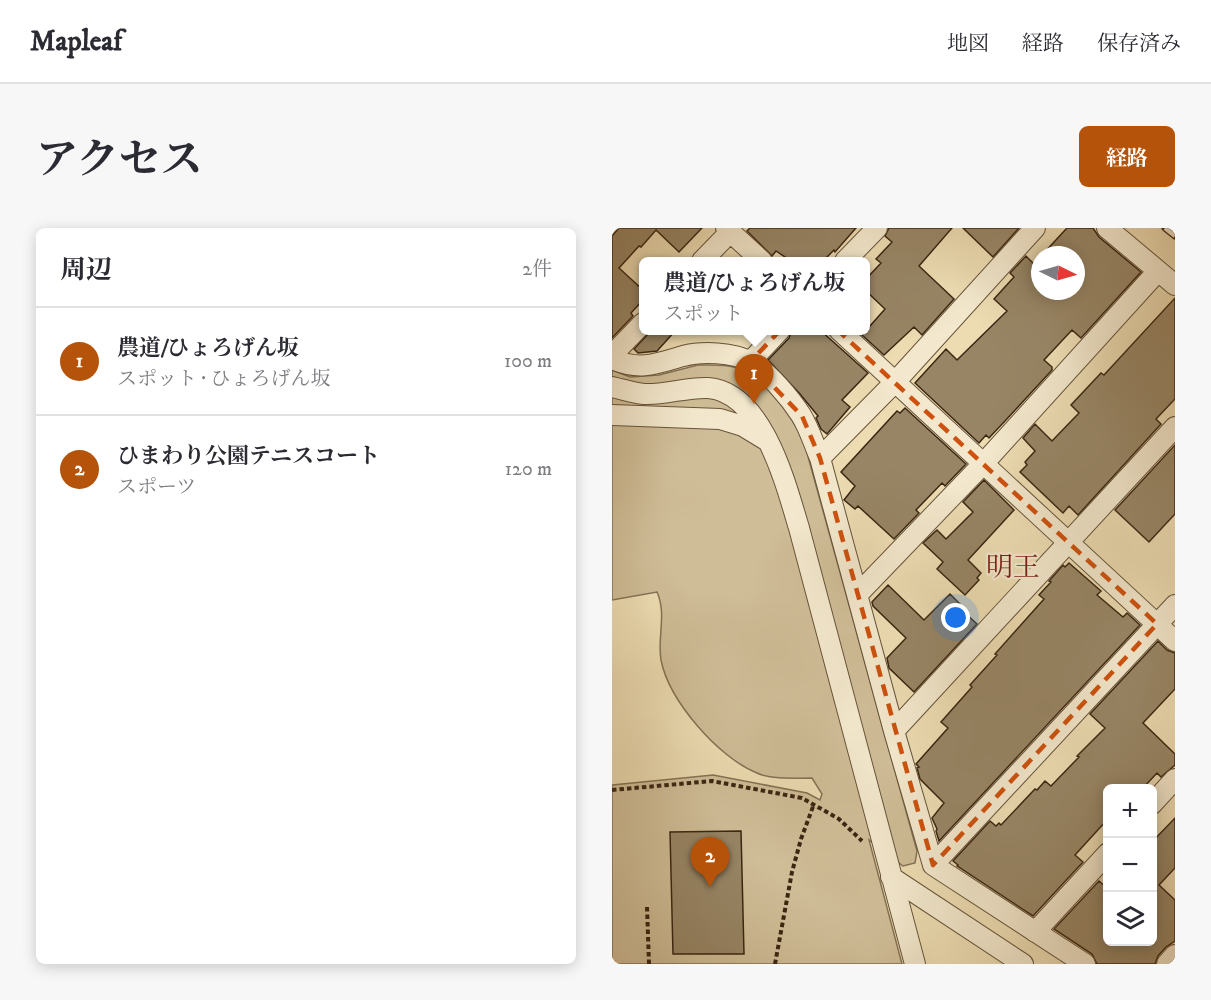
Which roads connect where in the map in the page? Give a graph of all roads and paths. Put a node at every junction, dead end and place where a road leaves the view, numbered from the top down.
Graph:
1 (877, 228) edge
2 (1035, 228) edge
3 (1107, 228) edge
4 (728, 230) edge
5 (705, 257) edge
6 (758, 257) edge
7 (850, 257) edge
8 (1158, 271) junction
9 (1175, 285) edge
10 (639, 327) edge
11 (775, 335) edge
12 (845, 335) edge
13 (612, 357) edge
14 (750, 362) junction
15 (896, 381) junction
16 (612, 387) edge
17 (612, 415) edge
18 (1175, 427) edge
19 (767, 441) junction
20 (820, 458) junction
21 (983, 464) junction
22 (1069, 542) junction
23 (857, 595) junction
24 (1175, 605) edge
25 (1157, 624) junction
26 (1175, 641) edge
27 (894, 731) junction
28 (1175, 779) edge
29 (612, 790) edge
30 (1157, 799) edge
31 (814, 804) junction
32 (864, 844) dead end
33 (1103, 857) edge
34 (933, 865) junction
35 (891, 877) junction
36 (647, 907) dead end
37 (1035, 932) junction
38 (1175, 955) edge
39 (650, 964) edge
40 (776, 964) edge
41 (915, 964) edge
42 (1023, 964) edge
43 (1085, 964) edge
44 (1167, 964) edge

1 - 7 street
2 - 15 street
3 - 8 street
4 - 5 street
4 - 6 street
8 - 9 street
8 - 21 street
10 - 13 street
11 - 14 street
12 - 15 street
13 - 14 street
14 - 20 street
15 - 20 street
15 - 21 street
16 - 19 street
17 - 19 street
18 - 22 street
19 - 35 street
20 - 23 street
21 - 22 street
21 - 23 street
22 - 25 street
22 - 27 street
23 - 27 street
24 - 25 street
25 - 26 street
25 - 34 street
27 - 34 street
28 - 30 street
29 - 31 path
31 - 32 path
31 - 40 path
33 - 37 street
34 - 37 street
35 - 41 street
35 - 42 street
36 - 39 path
37 - 43 street
38 - 44 street

